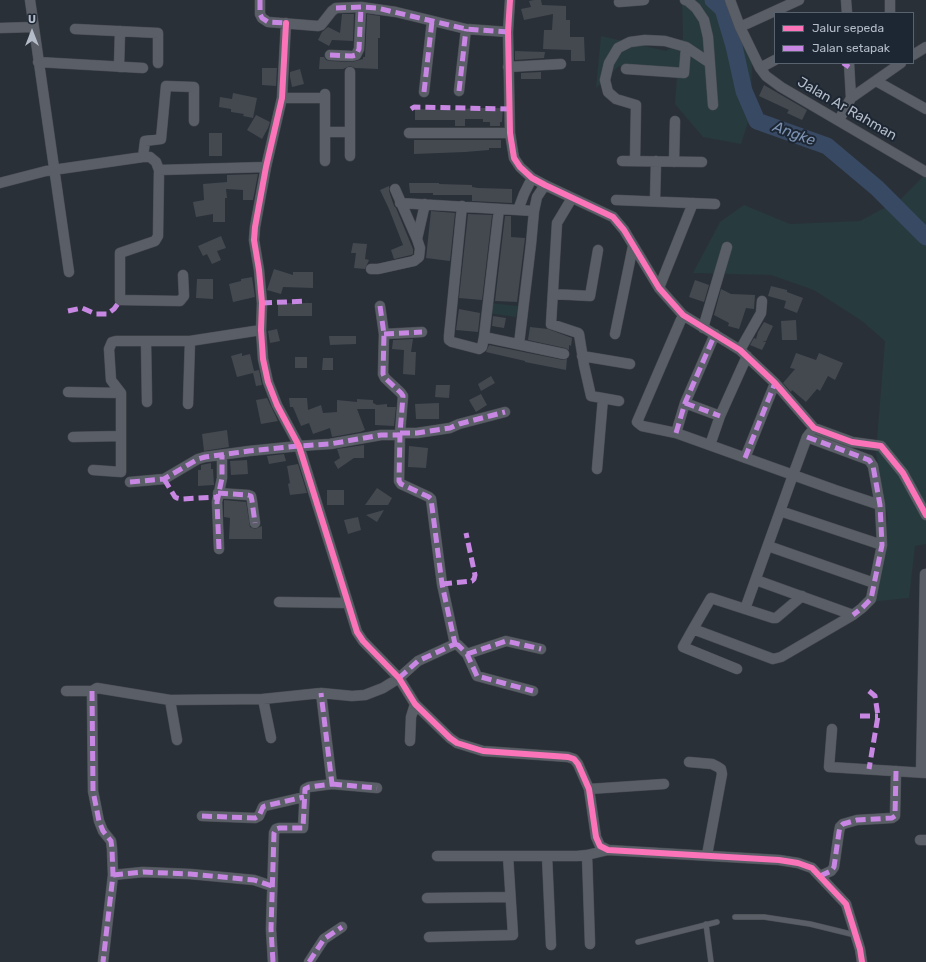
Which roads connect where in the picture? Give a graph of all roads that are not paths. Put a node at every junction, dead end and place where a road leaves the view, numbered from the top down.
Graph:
1 (30, 0) edge
2 (260, 0) edge
3 (510, 0) edge
4 (644, 0) edge
5 (685, 0) edge
6 (730, 0) edge
7 (799, 0) edge
8 (846, 0) edge
9 (890, 0) edge
10 (619, 2) dead end
11 (362, 7) junction
12 (847, 12) edge
13 (890, 12) edge
14 (432, 21) junction
15 (286, 24) junction
16 (33, 27) junction
17 (740, 27) junction
18 (0, 28) edge
19 (75, 29) dead end
20 (466, 29) junction
21 (120, 31) junction
22 (508, 32) junction
23 (686, 47) junction
24 (926, 47) edge
25 (915, 54) edge
26 (330, 55) dead end
27 (926, 58) edge
28 (774, 61) edge
29 (38, 62) junction
30 (158, 63) dead end
31 (710, 63) junction
32 (561, 64) dead end
33 (847, 64) edge
34 (895, 65) edge
35 (119, 67) junction
36 (508, 67) junction
37 (144, 68) dead end
38 (760, 68) junction
39 (626, 69) dead end
40 (350, 72) dead end
41 (876, 80) junction
42 (459, 91) dead end
43 (424, 92) dead end
44 (282, 98) junction
45 (851, 98) junction
46 (713, 105) dead end
47 (926, 109) edge
48 (839, 120) junction
49 (194, 121) dead end
50 (675, 121) dead end
51 (325, 132) junction
52 (350, 132) junction
53 (409, 133) dead end
54 (510, 133) junction
55 (350, 156) dead end
56 (142, 157) junction
57 (325, 161) dead end
58 (622, 161) dead end
59 (635, 161) junction
60 (656, 161) junction
61 (674, 162) junction
62 (702, 162) dead end
63 (266, 167) junction
64 (53, 169) junction
65 (159, 170) junction
66 (926, 172) edge
67 (532, 178) junction
68 (0, 183) edge
69 (544, 185) junction
70 (395, 189) dead end
71 (572, 198) junction
72 (616, 200) dead end
73 (654, 201) junction
74 (400, 203) junction
75 (693, 203) junction
76 (425, 204) junction
77 (715, 204) dead end
78 (462, 206) junction
79 (499, 208) junction
80 (518, 210) junction
81 (534, 211) junction
82 (417, 239) junction
83 (633, 246) junction
84 (727, 247) dead end
85 (598, 250) dead end
86 (371, 269) dead end
87 (69, 272) dead end
88 (183, 275) dead end
89 (659, 288) junction
90 (552, 294) junction
91 (762, 301) dead end
92 (380, 306) dead end
93 (683, 315) junction
94 (703, 328) junction
95 (261, 330) junction
96 (422, 332) dead end
97 (384, 334) junction
98 (615, 334) dead end
99 (715, 334) junction
100 (484, 337) junction
101 (146, 341) junction
102 (190, 341) junction
103 (519, 344) junction
104 (744, 353) junction
105 (564, 354) dead end
106 (582, 356) junction
107 (630, 364) dead end
108 (775, 383) junction
109 (68, 392) dead end
110 (121, 393) junction
111 (602, 398) junction
112 (619, 401) dead end
113 (147, 402) dead end
114 (685, 403) junction
115 (188, 404) dead end
116 (505, 412) dead end
117 (720, 416) junction
118 (814, 428) junction
119 (676, 433) junction
120 (400, 434) junction
121 (121, 436) junction
122 (73, 437) dead end
123 (807, 437) junction
124 (710, 445) junction
125 (299, 446) junction
126 (222, 455) junction
127 (745, 458) junction
128 (597, 469) dead end
129 (93, 470) dead end
130 (793, 475) junction
131 (130, 482) dead end
132 (218, 493) junction
133 (880, 505) junction
134 (780, 511) junction
135 (926, 515) edge
136 (255, 523) dead end
137 (882, 545) junction
138 (768, 546) junction
139 (220, 549) dead end
140 (925, 574) dead end
141 (756, 580) junction
142 (874, 583) junction
143 (802, 596) junction
144 (279, 602) dead end
145 (348, 603) junction
146 (745, 609) junction
147 (853, 615) junction
148 (693, 629) junction
149 (455, 644) junction
150 (541, 649) dead end
151 (467, 654) junction
152 (737, 669) dead end
153 (399, 678) junction
154 (66, 691) dead end
155 (533, 691) dead end
156 (92, 692) junction
157 (321, 693) junction
158 (263, 699) junction
159 (170, 700) junction
160 (415, 704) junction
161 (832, 729) dead end
162 (271, 738) dead end
163 (177, 740) dead end
164 (410, 741) dead end
165 (690, 762) dead end
166 (896, 771) junction
167 (923, 773) edge
168 (332, 784) junction
169 (664, 784) dead end
170 (377, 788) dead end
171 (590, 789) junction
172 (304, 797) junction
173 (202, 816) dead end
174 (608, 850) junction
175 (588, 855) junction
176 (707, 855) junction
177 (437, 856) dead end
178 (508, 856) junction
179 (547, 856) junction
180 (113, 875) junction
181 (820, 876) junction
182 (272, 886) junction
183 (510, 897) junction
184 (427, 898) dead end
185 (735, 917) dead end
186 (717, 922) dead end
187 (706, 924) junction
188 (342, 927) dead end
189 (856, 935) junction
190 (429, 937) dead end
191 (638, 942) dead end
192 (590, 944) dead end
193 (551, 945) dead end
194 (103, 962) edge
195 (273, 962) edge
196 (309, 962) edge
197 (711, 962) edge
198 (862, 962) edge

1 - 16 street
2 - 15 street
3 - 22 street
4 - 10 street
5 - 31 street
6 - 17 street, Jalan Ar Rahman
7 - 17 street
8 - 12 street
9 - 13 street
11 - 14 street
11 - 15 street
11 - 26 street
14 - 20 street
14 - 43 street
15 - 44 street
16 - 18 street
16 - 29 street
17 - 38 street, Jalan Ar Rahman
19 - 21 street
20 - 22 street
20 - 42 street
21 - 30 street
21 - 35 street
22 - 36 street
23 - 31 street
23 - 39 street
23 - 59 street
24 - 25 street
25 - 27 street
28 - 38 street
29 - 35 street
29 - 64 street
31 - 46 street
32 - 36 street
33 - 45 street
34 - 41 street
35 - 37 street
36 - 54 street
38 - 48 street, Jalan Ar Rahman
40 - 52 street
41 - 45 street
41 - 47 street
44 - 51 street
44 - 63 street
45 - 48 street
48 - 66 street, Jalan Ar Rahman
49 - 56 street
50 - 61 street
51 - 52 street
51 - 57 street
52 - 55 street
53 - 54 street
54 - 67 street
56 - 64 street
56 - 65 street
58 - 59 street
59 - 60 street
60 - 61 street
60 - 73 street
61 - 62 street
63 - 65 street
63 - 95 street
64 - 68 street
64 - 87 street
65 - 88 street
67 - 69 street
67 - 80 street
69 - 71 street
69 - 81 street
70 - 74 street
71 - 83 street
71 - 90 street
72 - 73 street
73 - 75 street
74 - 76 street
74 - 82 street
75 - 77 street
75 - 89 street
76 - 78 street
76 - 82 street
78 - 79 street
78 - 100 street
79 - 80 street
79 - 100 street
80 - 81 street
81 - 103 street
82 - 86 street
83 - 89 street
83 - 98 street
84 - 94 street
85 - 90 street
89 - 93 street
90 - 106 street
91 - 104 street
92 - 97 street
93 - 94 street
93 - 119 street
94 - 99 street
95 - 102 street
95 - 125 street
96 - 97 street
97 - 120 street
99 - 104 street
99 - 114 street
100 - 103 street
101 - 102 street
101 - 110 street
101 - 113 street
102 - 115 street
103 - 105 street
104 - 108 street
104 - 117 street
106 - 107 street
106 - 111 street
108 - 118 street
108 - 127 street
109 - 110 street
110 - 121 street
111 - 112 street
111 - 128 street
114 - 117 street
114 - 119 street
116 - 120 street
117 - 124 street
118 - 123 street
118 - 135 street
119 - 124 street
120 - 125 street
120 - 149 street
121 - 122 street
121 - 129 street
123 - 130 street
123 - 133 street
124 - 127 street
125 - 126 street
125 - 145 street
126 - 131 street
126 - 132 street
127 - 130 street
130 - 133 street
130 - 134 street
132 - 136 street
132 - 139 street
133 - 137 street
134 - 137 street
134 - 138 street
137 - 142 street
138 - 141 street
138 - 142 street
140 - 167 street
141 - 143 street
141 - 146 street
142 - 147 street
143 - 146 street
143 - 147 street
144 - 145 street
145 - 153 street
146 - 148 street
147 - 148 street
148 - 152 street
149 - 151 street
149 - 153 street
150 - 151 street
151 - 155 street
153 - 157 street
153 - 160 street
154 - 156 street
156 - 159 street
156 - 180 street
157 - 158 street
157 - 168 street
158 - 159 street
158 - 162 street
159 - 163 street
160 - 164 street
160 - 171 street
161 - 166 street
165 - 176 street
166 - 167 street
166 - 181 street
168 - 170 street
168 - 172 street
169 - 171 street
171 - 174 street
172 - 173 street
172 - 182 street
174 - 175 street
174 - 176 street
175 - 179 street
175 - 192 street
176 - 181 street
177 - 178 street
178 - 179 street
178 - 183 street
179 - 193 street
180 - 182 street
180 - 194 street
181 - 189 street
182 - 195 street
183 - 184 street
183 - 190 street
185 - 189 lane
186 - 187 lane
187 - 191 lane
187 - 197 lane
188 - 196 street
189 - 198 street

